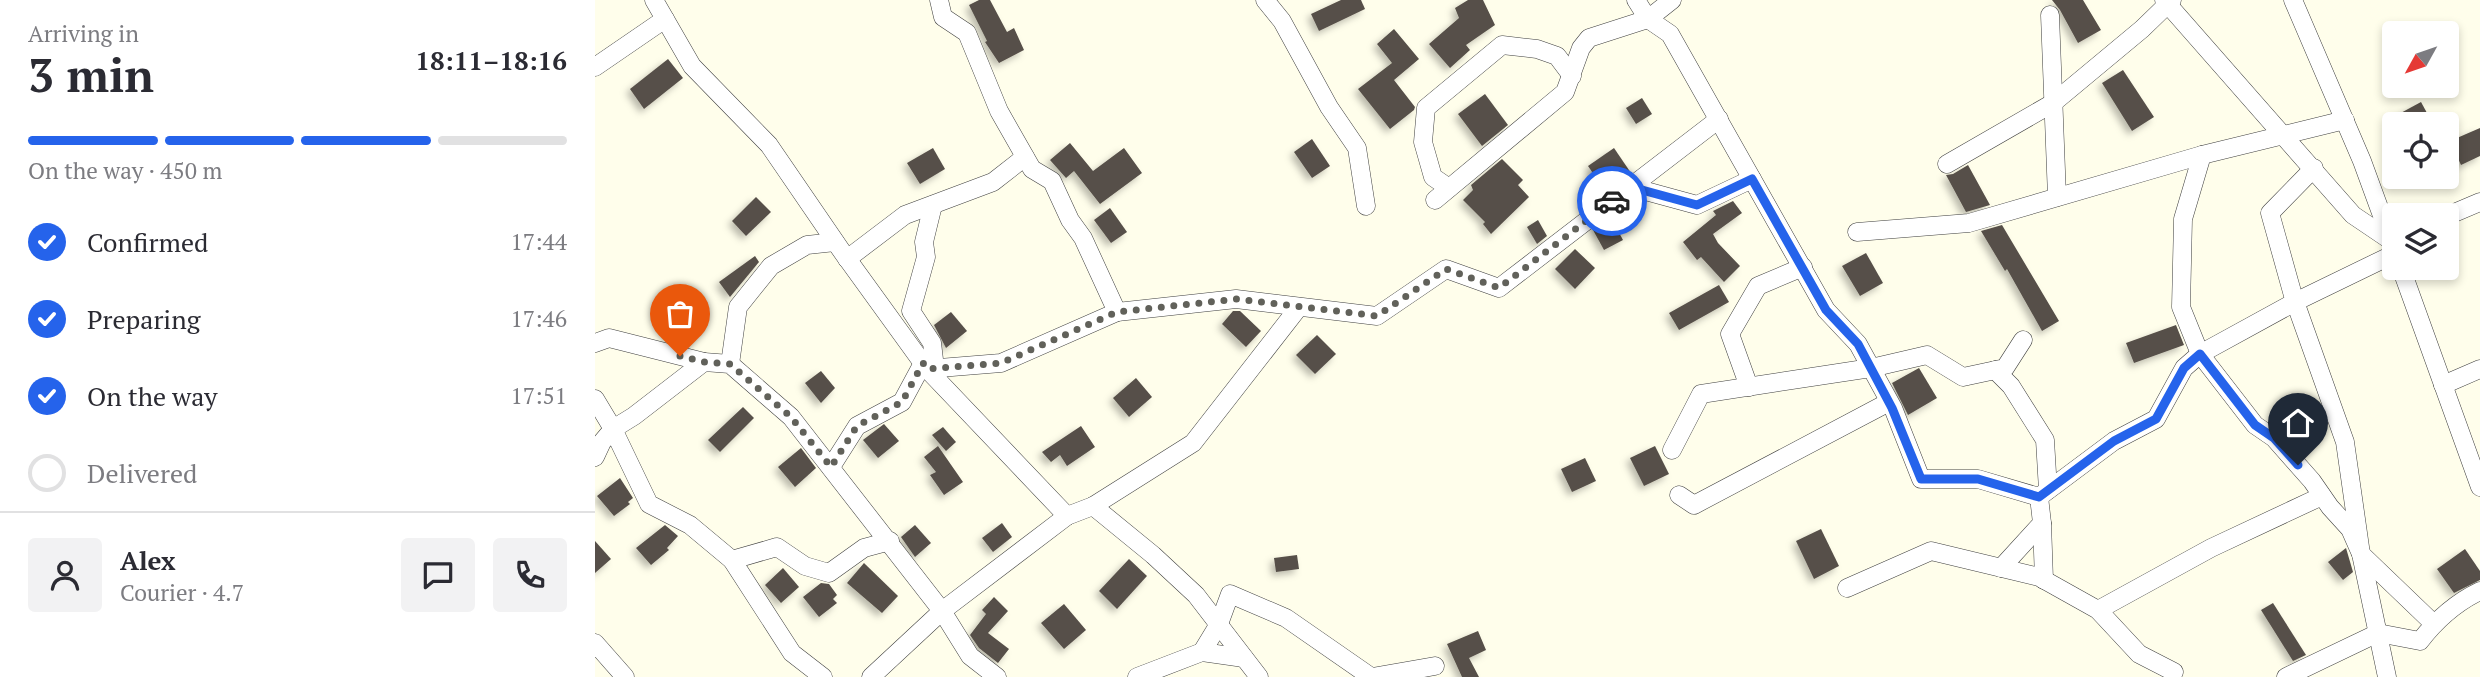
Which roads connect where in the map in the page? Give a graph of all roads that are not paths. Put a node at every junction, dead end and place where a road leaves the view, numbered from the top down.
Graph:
1 (654, 0) edge
2 (939, 0) edge
3 (1265, 0) edge
4 (1636, 0) edge
5 (1672, 0) edge
6 (2293, 0) edge
7 (2169, 2) edge
8 (2050, 15) dead end
9 (665, 19) junction
10 (1648, 19) junction
11 (595, 67) edge
12 (1572, 76) junction
13 (2053, 103) junction
14 (1719, 120) junction
15 (2345, 120) junction
16 (2285, 136) junction
17 (2202, 155) junction
18 (1025, 157) junction
19 (1947, 164) dead end
20 (2314, 167) junction
21 (1752, 179) junction
22 (1631, 187) junction
23 (1450, 188) junction
24 (2057, 197) junction
25 (1435, 200) dead end
26 (2480, 202) edge
27 (933, 205) junction
28 (1366, 206) dead end
29 (2459, 211) edge
30 (2382, 217) edge
31 (1857, 232) dead end
32 (2382, 237) edge
33 (835, 242) junction
34 (2382, 252) edge
35 (847, 259) junction
36 (1803, 267) junction
37 (2404, 280) edge
38 (2295, 302) junction
39 (1299, 307) junction
40 (1117, 312) junction
41 (2024, 340) dead end
42 (595, 343) edge
43 (2200, 354) junction
44 (704, 362) junction
45 (730, 364) junction
46 (928, 367) junction
47 (1871, 368) junction
48 (2480, 369) edge
49 (1995, 370) junction
50 (2443, 385) junction
51 (1749, 387) junction
52 (595, 399) edge
53 (1889, 402) junction
54 (613, 429) junction
55 (1672, 450) dead end
56 (595, 457) edge
57 (831, 467) junction
58 (2480, 487) edge
59 (2044, 494) junction
60 (1679, 495) dead end
61 (2322, 496) junction
62 (1093, 506) junction
63 (1067, 516) junction
64 (2042, 523) junction
65 (890, 541) junction
66 (2361, 554) junction
67 (732, 559) junction
68 (2001, 568) junction
69 (2044, 580) junction
70 (1847, 588) dead end
71 (2480, 591) edge
72 (2098, 610) junction
73 (942, 611) junction
74 (1219, 624) junction
75 (2434, 624) junction
76 (2378, 634) junction
77 (2420, 641) junction
78 (595, 643) edge
79 (1202, 652) junction
80 (2383, 656) junction
81 (1244, 658) junction
82 (1435, 666) dead end
83 (2174, 672) dead end
84 (625, 677) edge
85 (823, 677) edge
86 (871, 677) edge
87 (997, 677) edge
88 (1137, 677) edge
89 (1259, 677) edge
90 (1371, 677) edge
91 (2286, 677) edge
92 (2387, 677) edge

1 - 9 street
2 - 18 street
3 - 28 street
4 - 10 street
5 - 10 street
6 - 15 street
7 - 13 street
7 - 16 street
8 - 13 street
9 - 11 street
9 - 33 street
10 - 12 street
10 - 14 street
12 - 23 street
12 - 23 street
13 - 19 street
13 - 24 street
14 - 21 street
14 - 22 street
15 - 16 street
15 - 30 street
16 - 17 street
16 - 20 street
17 - 24 street
17 - 43 street
18 - 27 street
18 - 40 street
20 - 32 street
20 - 38 street
21 - 22 street
21 - 36 street
22 - 39 street
23 - 25 street
24 - 31 street
26 - 29 street
27 - 35 street
27 - 46 street
33 - 35 street
33 - 45 street
34 - 38 street
35 - 46 street
36 - 47 street
36 - 51 street
37 - 50 street
38 - 43 street
38 - 66 street
39 - 40 street
39 - 62 street
40 - 46 street
41 - 49 street
42 - 44 street
43 - 59 street
43 - 61 street
44 - 45 street
44 - 54 street
45 - 57 street
46 - 57 street
46 - 63 street
47 - 49 street
47 - 51 street
47 - 53 street
48 - 50 street
49 - 59 street
50 - 58 street
51 - 55 street
52 - 54 street
53 - 59 street
53 - 60 street
54 - 56 street
54 - 67 street
57 - 65 street
59 - 64 street
61 - 66 street
61 - 72 street
62 - 63 street
62 - 74 street
63 - 73 street
64 - 68 street
64 - 69 street
65 - 67 street
65 - 73 street
66 - 75 street
66 - 76 street
67 - 85 street
68 - 69 street
68 - 70 street
69 - 72 street
71 - 75 street
72 - 83 street
73 - 86 street
73 - 87 street
74 - 79 street
74 - 81 street
74 - 90 street
75 - 77 street
76 - 77 street
76 - 80 street
76 - 91 street
77 - 80 street
78 - 84 street
79 - 81 street
79 - 88 street
80 - 92 street
81 - 89 street
82 - 90 street

